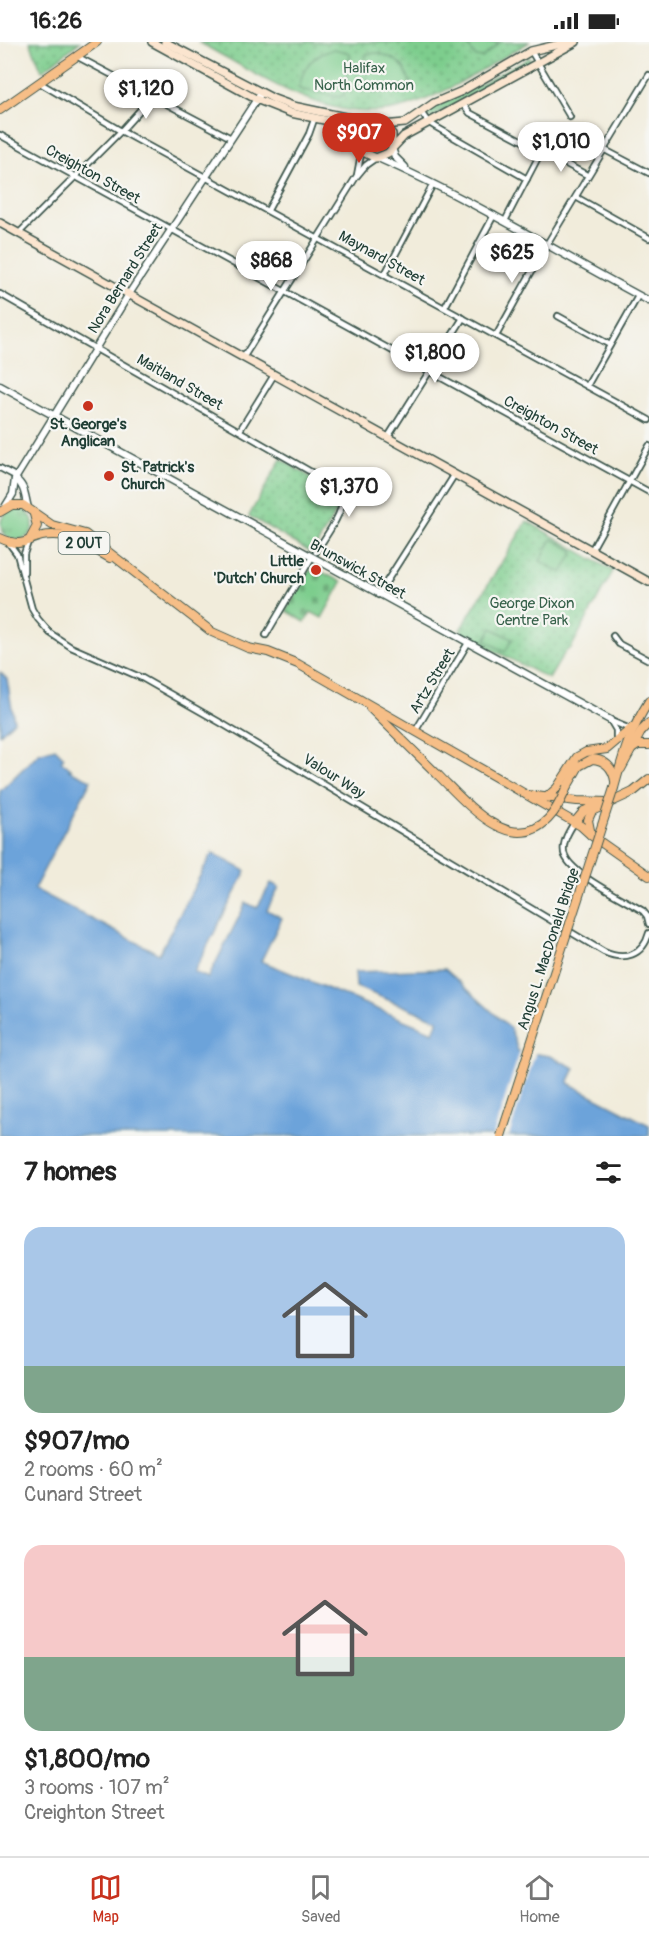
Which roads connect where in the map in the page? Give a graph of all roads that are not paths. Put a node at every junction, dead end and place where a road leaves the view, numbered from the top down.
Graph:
1 (95, 42) edge
2 (152, 42) edge
3 (165, 42) edge
4 (569, 42) edge
5 (576, 42) edge
6 (531, 51) junction
7 (78, 57) junction
8 (538, 63) junction
9 (649, 75) edge
10 (40, 83) junction
11 (150, 95) junction
12 (258, 96) junction
13 (463, 104) junction
14 (0, 110) edge
15 (421, 112) junction
16 (315, 117) junction
17 (570, 117) dead end
18 (428, 122) junction
19 (380, 125) junction
20 (121, 131) junction
21 (0, 135) edge
22 (231, 138) junction
23 (361, 147) junction
24 (392, 148) junction
25 (542, 150) junction
26 (605, 150) junction
27 (377, 158) junction
28 (410, 171) junction
29 (649, 173) edge
30 (585, 174) dead end
31 (206, 176) junction
32 (73, 177) junction
33 (356, 177) junction
34 (527, 179) junction
35 (433, 184) junction
36 (576, 197) junction
37 (268, 210) junction
38 (494, 216) junction
39 (505, 221) junction
40 (0, 224) edge
41 (170, 230) junction
42 (18, 234) junction
43 (318, 237) junction
44 (649, 238) edge
45 (548, 244) junction
46 (384, 274) junction
47 (284, 292) junction
48 (0, 294) edge
49 (129, 294) junction
50 (638, 296) junction
51 (649, 302) edge
52 (445, 307) junction
53 (558, 316) dead end
54 (463, 318) junction
55 (496, 336) junction
56 (610, 345) junction
57 (96, 348) junction
58 (243, 358) junction
59 (429, 371) junction
60 (274, 375) junction
61 (0, 386) edge
62 (587, 386) junction
63 (54, 415) junction
64 (649, 420) edge
65 (240, 430) junction
66 (388, 437) junction
67 (649, 446) edge
68 (0, 468) edge
69 (454, 474) junction
70 (16, 478) junction
71 (629, 482) junction
72 (649, 492) edge
73 (31, 510) junction
74 (2, 511) edge
75 (3, 538) edge
76 (29, 540) junction
77 (592, 549) junction
78 (314, 555) junction
79 (132, 571) junction
80 (24, 578) junction
81 (649, 582) edge
82 (378, 595) junction
83 (266, 635) dead end
84 (613, 636) dead end
85 (468, 643) junction
86 (649, 660) edge
87 (363, 700) junction
88 (649, 701) edge
89 (610, 720) junction
90 (649, 723) edge
91 (632, 728) junction
92 (416, 730) junction
93 (616, 742) junction
94 (649, 745) edge
95 (631, 750) junction
96 (620, 770) junction
97 (649, 779) edge
98 (615, 785) junction
99 (525, 795) junction
100 (547, 797) junction
101 (612, 801) junction
102 (574, 823) junction
103 (592, 836) junction
104 (649, 876) edge
105 (649, 924) edge
106 (649, 933) edge
107 (501, 1136) edge

1 - 7 main road
2 - 12 main road
3 - 12 main road
4 - 6 main road
5 - 8 main road
6 - 8 street
6 - 15 main road
7 - 10 main road
7 - 11 street
8 - 13 main road
8 - 17 street
9 - 26 street
10 - 14 main road
10 - 20 street, Maynard Street
11 - 20 street
11 - 22 street
12 - 16 main road
12 - 19 main road
12 - 22 street, Nora Bernard Street
13 - 18 main road
13 - 25 street
15 - 18 street
15 - 19 main road
16 - 23 main road
16 - 37 street
18 - 24 main road
18 - 34 street
19 - 23 main road
19 - 24 main road
20 - 31 street, Maynard Street
20 - 32 street
21 - 32 street, Creighton Street
22 - 31 street, Nora Bernard Street
23 - 27 main road
23 - 33 street
24 - 27 main road
24 - 28 street
25 - 30 street
25 - 34 street
26 - 29 street
26 - 36 street
27 - 28 street
27 - 33 street
28 - 35 street
31 - 37 street, Maynard Street
31 - 41 street, Nora Bernard Street
32 - 41 street, Creighton Street
32 - 42 street
33 - 43 street
34 - 39 street
35 - 38 street
35 - 46 street
36 - 44 street
36 - 45 street
37 - 43 street, Maynard Street
38 - 39 street
38 - 52 street
39 - 45 street
40 - 42 main road
41 - 47 street, Creighton Street
41 - 49 street, Nora Bernard Street
42 - 49 main road
43 - 46 street, Maynard Street
43 - 47 street
45 - 50 street
45 - 55 street
46 - 52 street, Maynard Street
47 - 58 street
47 - 59 street, Creighton Street
48 - 57 street, Maitland Street
49 - 57 street, Nora Bernard Street
49 - 58 main road
50 - 51 street
50 - 56 street
52 - 54 street, Maynard Street
53 - 56 street
54 - 55 street, Maynard Street
54 - 59 street
55 - 62 street, Maynard Street
56 - 62 street
57 - 63 street, Nora Bernard Street
57 - 65 street, Maitland Street
58 - 60 main road
59 - 66 street
59 - 71 street, Creighton Street
60 - 65 street
60 - 66 main road
61 - 63 street, Brunswick Street
62 - 64 street, Maynard Street
63 - 70 street, Nora Bernard Street
63 - 78 street, Brunswick Street
65 - 78 street, Maitland Street
66 - 69 main road
67 - 71 street
68 - 70 street
69 - 77 main road
69 - 82 street
70 - 73 street
70 - 74 street, Nora Bernard Street
71 - 72 street, Creighton Street
71 - 77 street
73 - 74 main road
73 - 76 main road
73 - 79 main road
75 - 76 main road, 2 OUT
75 - 80 street, Valour Way
76 - 79 main road, 2 OUT
76 - 80 street, Valour Way
77 - 81 main road
78 - 82 street, Brunswick Street
78 - 83 street
79 - 87 main road
80 - 106 street, Valour Way
82 - 85 street, Brunswick Street
84 - 86 street
85 - 89 street, Brunswick Street
85 - 92 street, Artz Street
87 - 92 main road
87 - 98 main road, bridge
88 - 91 main road
89 - 91 street, Brunswick Street
89 - 93 street
90 - 95 main road, Angus L. MacDonald Bridge
91 - 93 main road
91 - 96 main road, Angus L. MacDonald Bridge
92 - 99 main road
93 - 100 main road
94 - 95 main road
95 - 96 main road, Angus L. MacDonald Bridge
96 - 98 main road, Angus L. MacDonald Bridge
97 - 101 main road
98 - 107 main road, Angus L. MacDonald Bridge, bridge
99 - 100 main road
99 - 102 main road
100 - 101 main road
101 - 102 main road
101 - 103 main road
102 - 103 main road
102 - 105 street
103 - 104 main road

